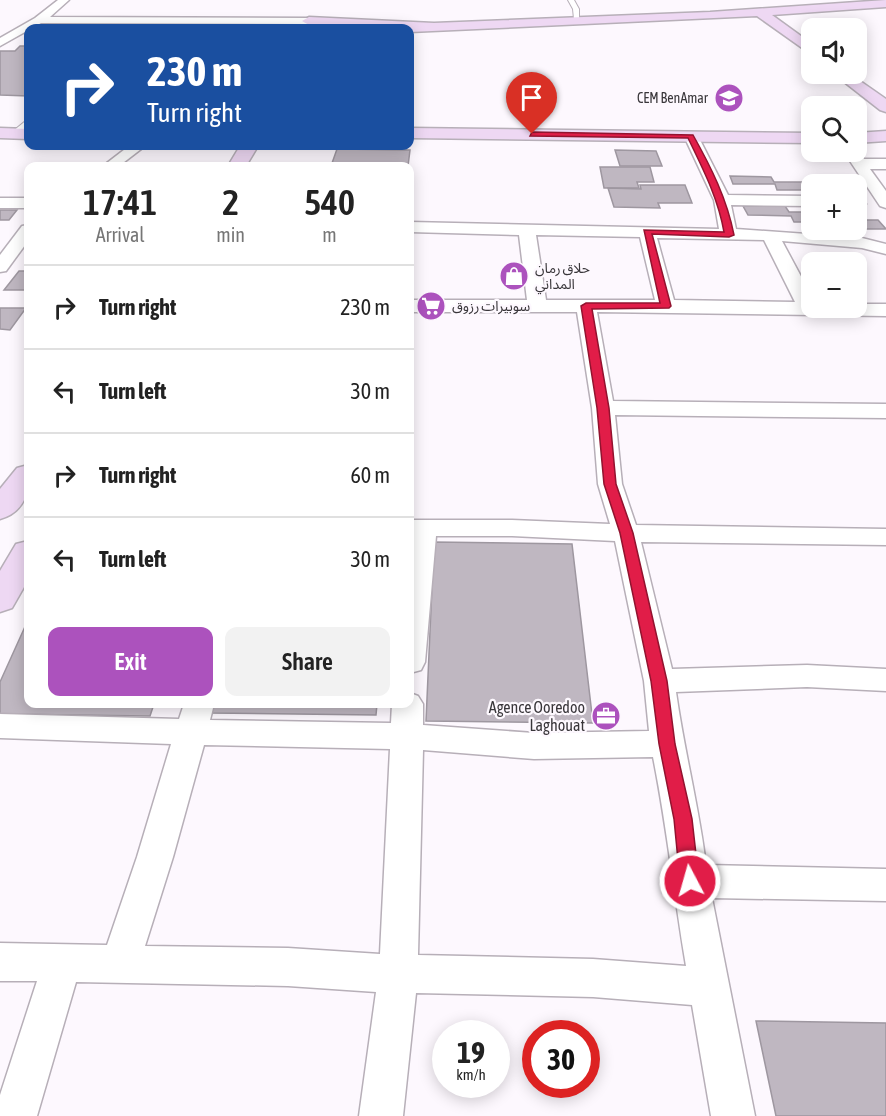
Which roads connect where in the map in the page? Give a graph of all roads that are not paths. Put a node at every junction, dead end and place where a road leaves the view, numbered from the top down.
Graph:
1 (64, 0) edge
2 (571, 0) edge
3 (886, 2) edge
4 (757, 11) junction
5 (330, 18) edge
6 (577, 19) junction
7 (39, 20) junction
8 (310, 20) edge
9 (31, 24) edge
10 (363, 24) edge
11 (404, 24) edge
12 (24, 28) edge
13 (414, 28) edge
14 (0, 30) edge
15 (19, 30) junction
16 (0, 43) edge
17 (801, 43) edge
18 (855, 84) edge
19 (886, 107) edge
20 (414, 134) edge
21 (691, 136) junction
22 (886, 136) edge
23 (867, 137) edge
24 (801, 138) edge
25 (132, 150) edge
26 (867, 160) edge
27 (116, 162) edge
28 (857, 162) edge
29 (886, 164) edge
30 (722, 200) junction
31 (801, 201) edge
32 (0, 203) edge
33 (24, 203) edge
34 (886, 203) edge
35 (414, 227) edge
36 (527, 229) junction
37 (647, 232) junction
38 (729, 235) junction
39 (770, 235) junction
40 (24, 236) edge
41 (886, 248) edge
42 (0, 267) edge
43 (801, 295) edge
44 (414, 306) edge
45 (537, 306) junction
46 (586, 306) junction
47 (666, 306) junction
48 (801, 309) edge
49 (867, 310) edge
50 (886, 310) edge
51 (603, 408) junction
52 (886, 411) edge
53 (24, 479) edge
54 (0, 509) edge
55 (417, 528) edge
56 (626, 533) junction
57 (886, 537) edge
58 (24, 559) edge
59 (414, 585) edge
60 (0, 600) edge
61 (886, 680) edge
62 (659, 681) junction
63 (195, 718) edge
64 (406, 720) edge
65 (0, 726) edge
66 (667, 744) junction
67 (690, 881) junction
68 (886, 885) edge
69 (0, 962) edge
70 (62, 963) junction
71 (120, 964) junction
72 (398, 974) junction
73 (710, 987) junction
74 (15, 1116) edge
75 (381, 1116) edge
76 (733, 1116) edge

1 - 7 street
2 - 6 lane
3 - 4 street
4 - 6 street
4 - 13 street
4 - 17 street
5 - 8 street
5 - 10 street
6 - 11 street
7 - 8 street
7 - 9 street
12 - 15 street
14 - 15 street
15 - 16 street
18 - 19 street
20 - 21 street
21 - 24 street
21 - 30 street
22 - 23 street
25 - 27 street
26 - 29 street
28 - 34 street
30 - 31 street
30 - 38 street
32 - 33 street
35 - 36 street
36 - 37 street
36 - 45 street
37 - 38 street
37 - 47 street
38 - 39 street
39 - 41 street
39 - 43 street
40 - 42 street
44 - 45 street
45 - 46 street
46 - 47 street
46 - 51 street
47 - 48 street
49 - 50 street
51 - 52 street
51 - 56 street
53 - 54 street
55 - 56 street
55 - 59 street
56 - 57 street
56 - 62 street
58 - 60 street
61 - 62 street
62 - 66 street
63 - 64 street
63 - 65 street
63 - 71 street
64 - 66 street
64 - 72 street
66 - 67 street
67 - 68 street
67 - 73 street
69 - 70 street
70 - 71 street
70 - 74 street
71 - 72 street
72 - 73 street
72 - 75 street
73 - 76 street

